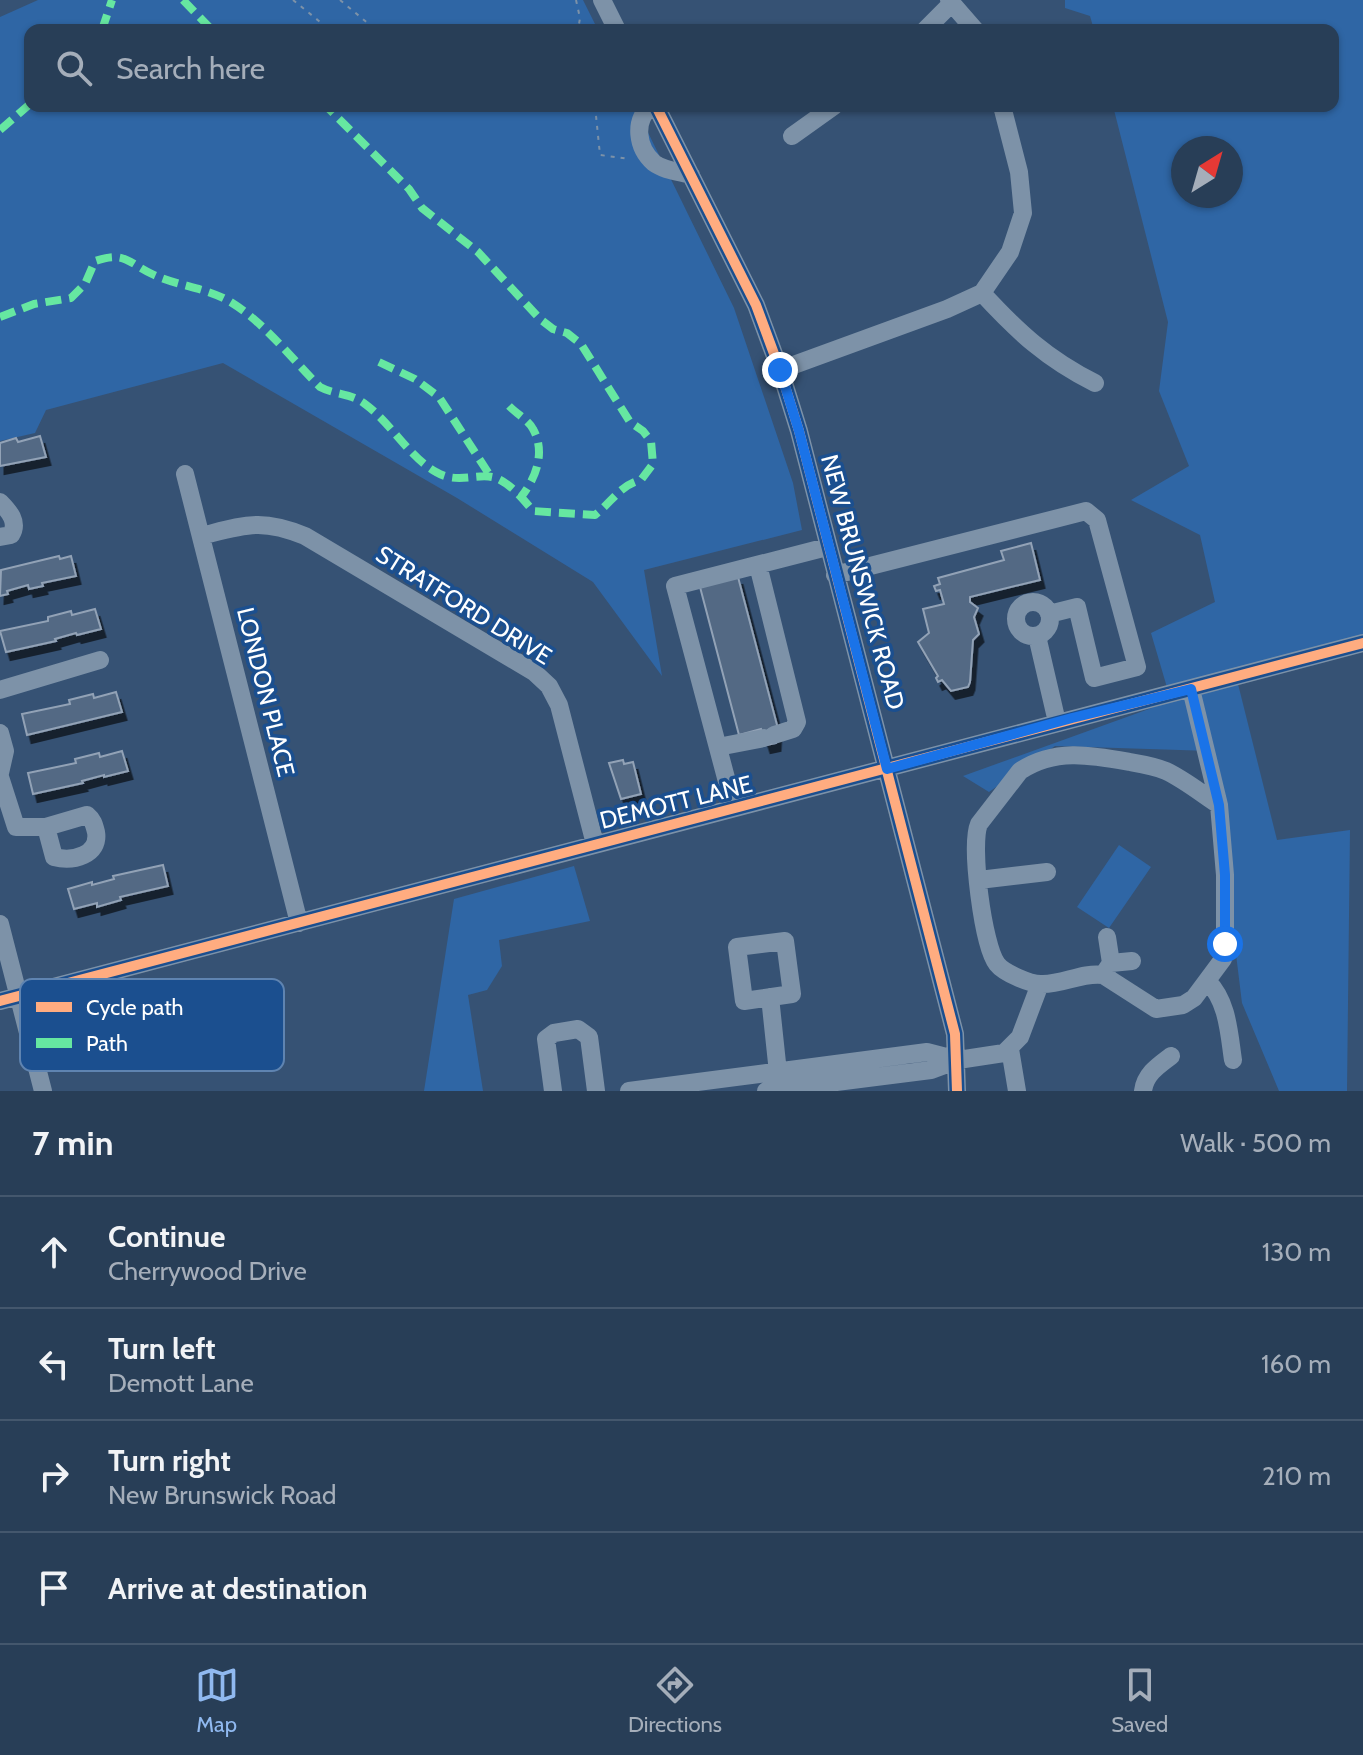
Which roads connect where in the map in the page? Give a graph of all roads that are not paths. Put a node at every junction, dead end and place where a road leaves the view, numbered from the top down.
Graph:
1 (602, 0) edge
2 (951, 2) edge
3 (614, 24) edge
4 (931, 24) edge
5 (970, 24) edge
6 (644, 112) edge
7 (657, 112) edge
8 (826, 112) edge
9 (1004, 112) edge
10 (792, 136) dead end
11 (691, 175) junction
12 (982, 293) junction
13 (780, 370) junction
14 (1095, 383) dead end
15 (185, 474) dead end
16 (0, 502) edge
17 (201, 536) junction
18 (0, 537) edge
19 (827, 547) junction
20 (758, 565) junction
21 (835, 575) junction
22 (1049, 614) junction
23 (1037, 636) junction
24 (1363, 643) edge
25 (100, 660) dead end
26 (1191, 689) junction
27 (0, 690) edge
28 (1057, 722) junction
29 (0, 733) edge
30 (718, 747) junction
31 (887, 769) junction
32 (0, 775) edge
33 (1219, 805) junction
34 (734, 808) junction
35 (46, 827) dead end
36 (595, 844) junction
37 (1047, 872) dead end
38 (979, 880) junction
39 (299, 923) junction
40 (0, 924) edge
41 (1107, 937) dead end
42 (1132, 961) dead end
43 (1107, 969) junction
44 (82, 979) edge
45 (1207, 981) junction
46 (1040, 984) junction
47 (770, 997) dead end
48 (9, 998) edge
49 (20, 1028) edge
50 (1010, 1049) junction
51 (1171, 1056) dead end
52 (958, 1060) junction
53 (1233, 1060) dead end
54 (36, 1071) edge
55 (776, 1086) edge
56 (43, 1091) edge
57 (553, 1091) edge
58 (596, 1091) edge
59 (629, 1091) edge
60 (957, 1091) edge
61 (1017, 1091) edge
62 (1143, 1091) edge

1 - 3 street
2 - 4 street
2 - 5 street
6 - 11 street
7 - 11 street, NEW BRUNSWICK ROAD
8 - 10 street
9 - 12 street
11 - 13 street, NEW BRUNSWICK ROAD
12 - 13 street
12 - 14 street
13 - 19 street, NEW BRUNSWICK ROAD
15 - 17 street, LONDON PLACE
16 - 18 street
17 - 36 street, STRATFORD DRIVE
17 - 39 street, LONDON PLACE
19 - 20 street
19 - 21 street, NEW BRUNSWICK ROAD
20 - 30 street
20 - 30 street
21 - 22 street
21 - 31 street, NEW BRUNSWICK ROAD
22 - 23 street
22 - 23 street
23 - 28 street
24 - 26 street, DEMOTT LANE
25 - 27 street
26 - 28 street, DEMOTT LANE
26 - 33 street
28 - 31 street, DEMOTT LANE
29 - 32 street
30 - 34 street
31 - 34 street, DEMOTT LANE
31 - 52 street, NEW BRUNSWICK ROAD
32 - 35 street
33 - 38 street
33 - 45 street
34 - 36 street, DEMOTT LANE
36 - 39 street, DEMOTT LANE
37 - 38 street
38 - 46 street
39 - 44 street, DEMOTT LANE
40 - 48 street
41 - 43 street
42 - 43 street
43 - 45 street
43 - 46 street
45 - 53 street
46 - 50 street
47 - 55 street
48 - 49 street
50 - 52 street
50 - 61 street
51 - 62 street
52 - 55 street
52 - 60 street, NEW BRUNSWICK ROAD
54 - 56 street
55 - 59 street
57 - 58 street

